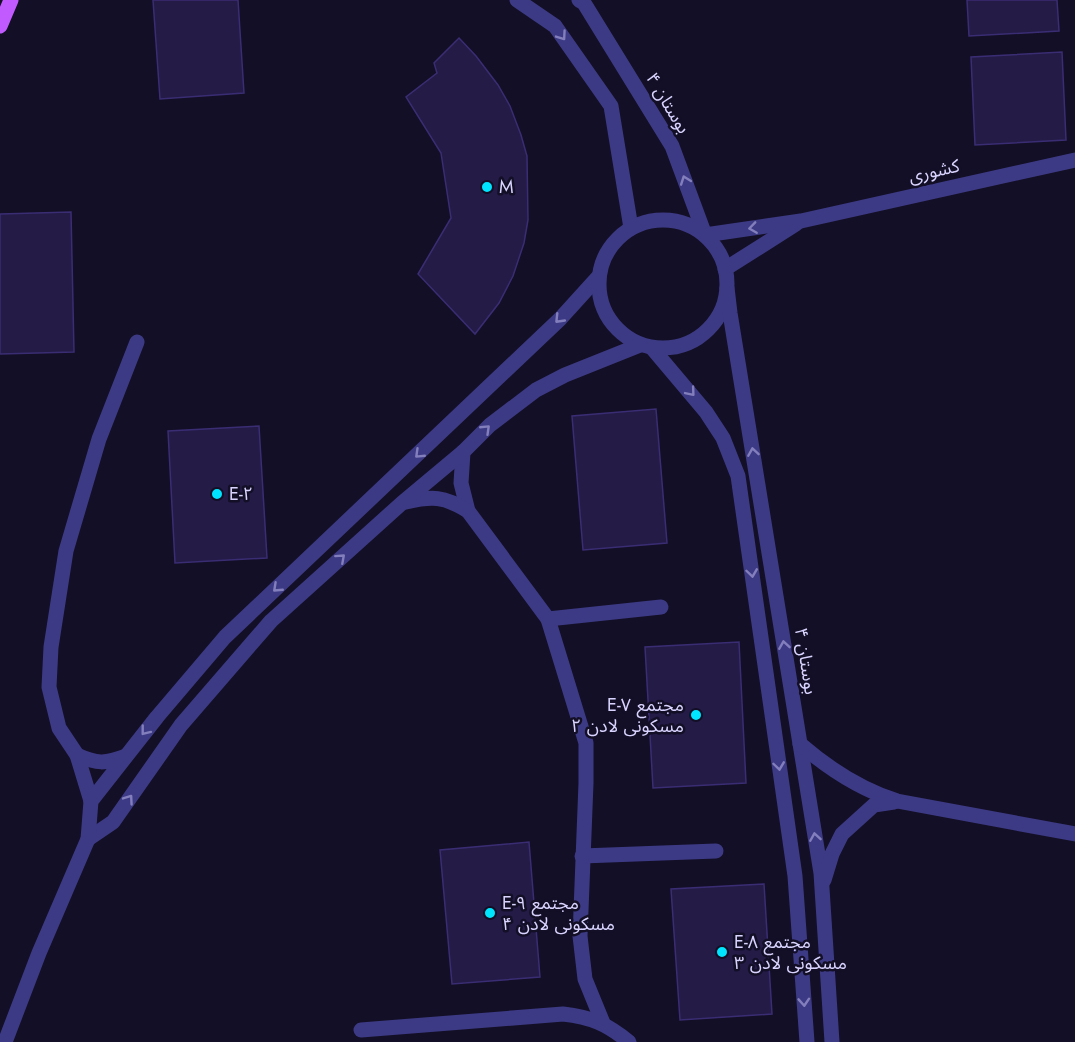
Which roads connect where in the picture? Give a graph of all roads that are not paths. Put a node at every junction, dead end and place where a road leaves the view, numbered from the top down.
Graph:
1 (11, 0) edge
2 (517, 0) edge
3 (579, 0) edge
4 (0, 26) edge
5 (1075, 160) edge
6 (801, 221) junction
7 (631, 228) junction
8 (705, 235) junction
9 (725, 268) junction
10 (599, 276) junction
11 (727, 288) junction
12 (137, 342) dead end
13 (646, 346) junction
14 (463, 452) junction
15 (402, 503) junction
16 (468, 511) junction
17 (661, 607) dead end
18 (548, 619) junction
19 (800, 744) junction
20 (76, 755) junction
21 (126, 756) junction
22 (91, 801) junction
23 (897, 801) junction
24 (1075, 834) edge
25 (88, 839) junction
26 (716, 851) dead end
27 (582, 856) junction
28 (822, 888) junction
29 (603, 1023) junction
30 (361, 1030) dead end
31 (5, 1042) edge
32 (629, 1042) edge
33 (807, 1042) edge
34 (832, 1042) edge

1 - 4 main road
2 -> 7 street
8 -> 3 street, بوستان ۴
5 - 6 street, کشوری
6 -> 8 street, کشوری
6 - 9 street, کشوری
7 - 8 street
7 - 10 street
8 - 9 street
9 - 11 street
10 - 13 street
10 -> 21 street
11 - 13 street
19 -> 11 street, بوستان ۴
12 - 20 street
14 -> 13 street
13 -> 33 street
14 - 15 street
14 - 16 street
15 - 16 street
25 -> 15 street
16 - 18 street
17 - 18 street
18 - 27 street
19 - 23 street
28 -> 19 street, بوستان ۴
20 - 21 street
20 - 22 street
21 - 22 street
22 - 25 street
23 - 24 street
23 - 28 street
25 - 31 street
26 - 27 street
27 - 29 street
28 - 34 street, بوستان ۴
29 - 30 street
29 - 32 street

